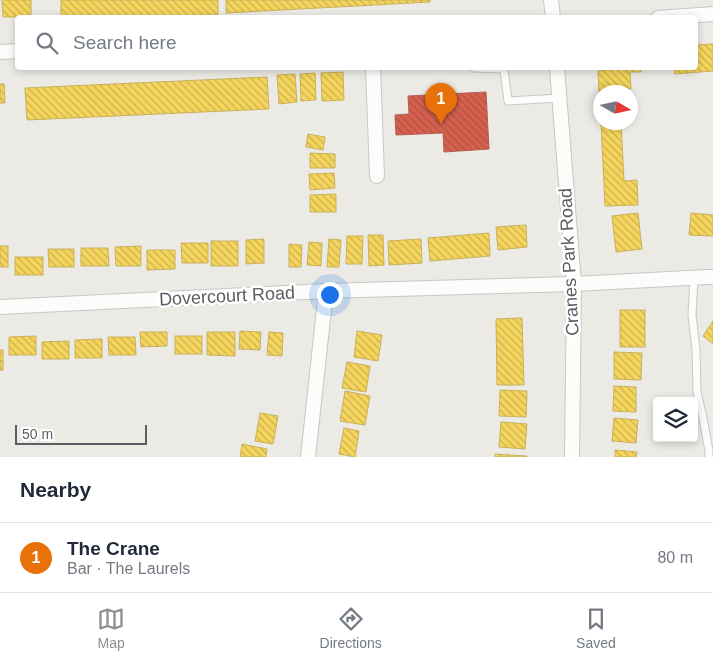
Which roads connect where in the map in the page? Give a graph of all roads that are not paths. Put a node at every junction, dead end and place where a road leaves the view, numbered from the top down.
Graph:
1 (551, 0) edge
2 (713, 14) edge
3 (553, 15) edge
4 (698, 15) edge
5 (0, 52) edge
6 (15, 52) edge
7 (373, 70) edge
8 (504, 70) edge
9 (557, 70) edge
10 (559, 98) junction
11 (377, 176) dead end
12 (694, 277) junction
13 (713, 277) edge
14 (574, 284) junction
15 (326, 291) junction
16 (0, 307) edge
17 (308, 457) edge
18 (572, 457) edge
19 (709, 457) edge

1 - 3 street
2 - 4 street
5 - 6 street
7 - 11 street
8 - 10 lane
9 - 10 street, Cranes Park Road
10 - 14 street, Cranes Park Road
12 - 13 street, Dovercourt Road
12 - 14 street, Dovercourt Road
12 - 19 lane
14 - 15 street, Dovercourt Road
14 - 18 street, Cranes Park Road
15 - 16 street, Dovercourt Road
15 - 17 street

